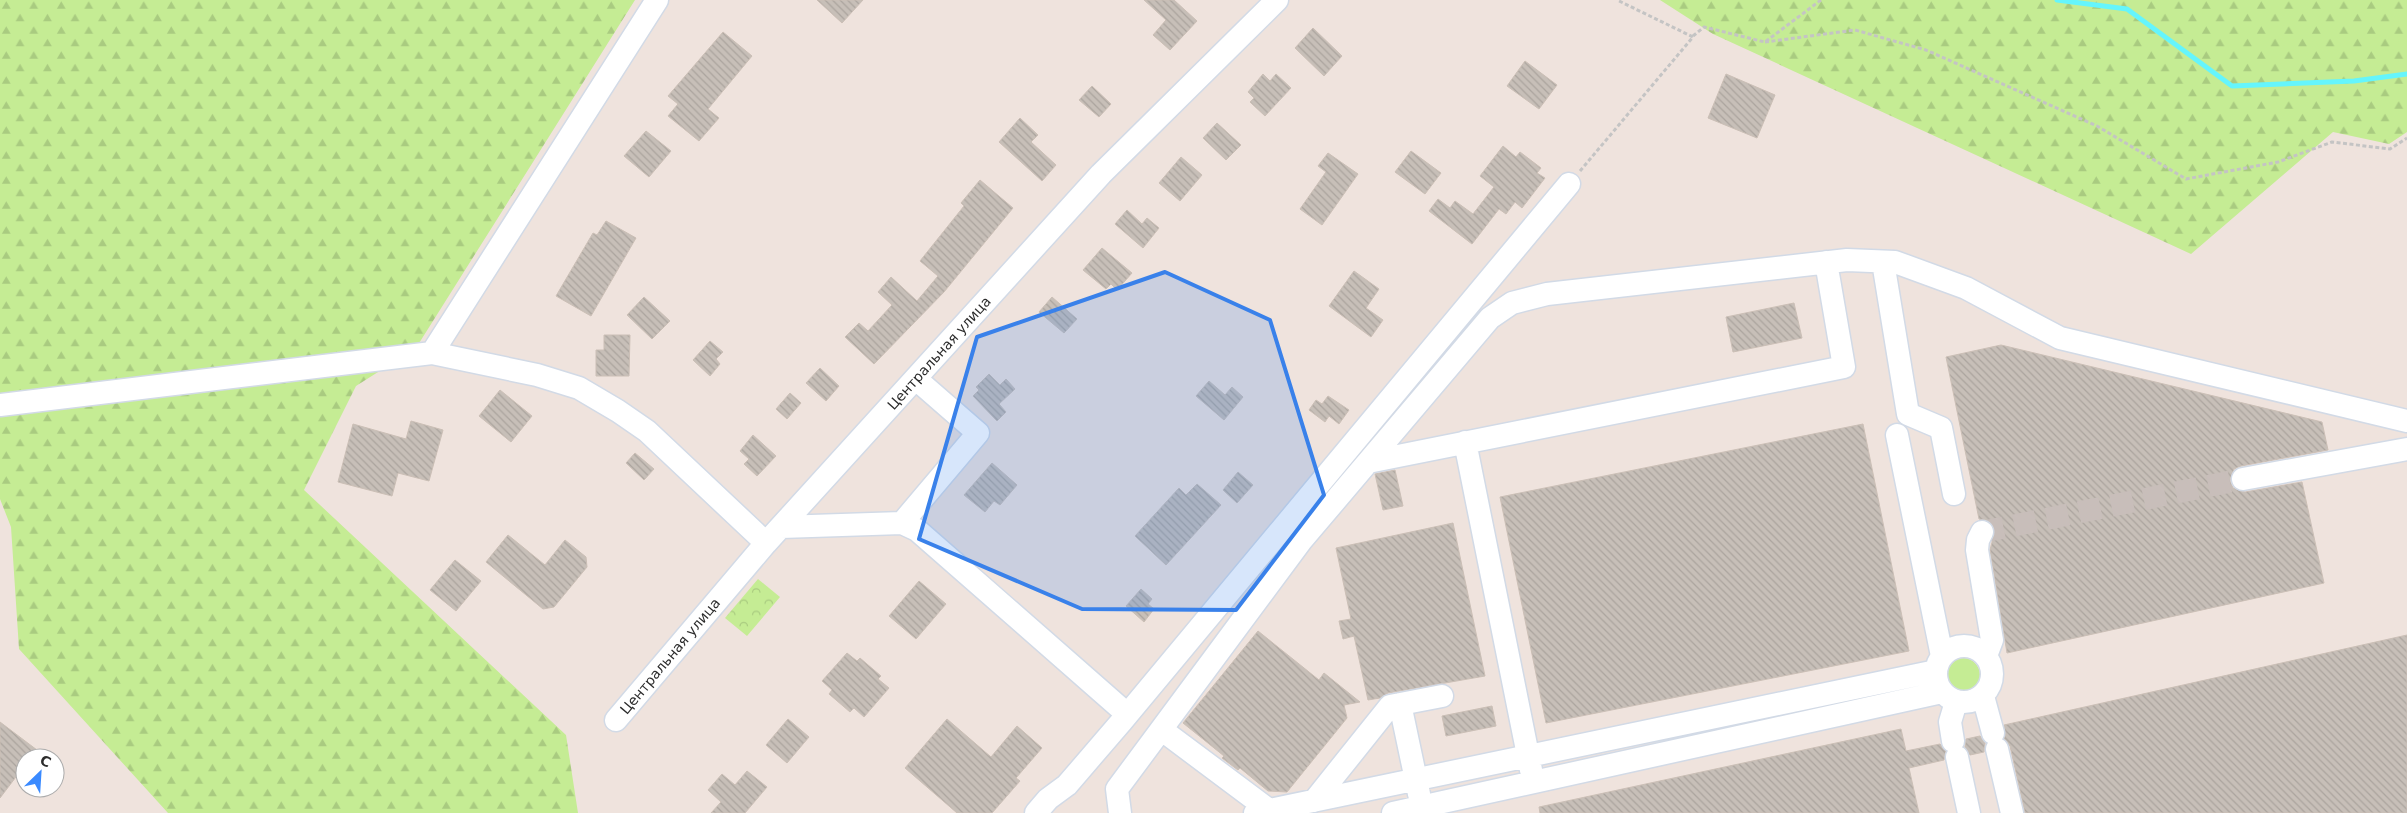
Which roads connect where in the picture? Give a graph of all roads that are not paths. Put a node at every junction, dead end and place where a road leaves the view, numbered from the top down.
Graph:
1 (657, 0) edge
2 (1277, 0) edge
3 (1569, 184) road end
4 (1826, 262) junction
5 (1883, 262) junction
6 (432, 353) junction
7 (916, 379) junction
8 (0, 404) edge
9 (2407, 421) edge
10 (1897, 434) dead end
11 (1465, 442) junction
12 (2407, 449) edge
13 (1368, 462) junction
14 (2243, 479) tunnel mouth
15 (1954, 494) dead end
16 (902, 523) junction
17 (1982, 532) dead end
18 (774, 535) junction
19 (1986, 656) junction
20 (1939, 664) junction
21 (1442, 696) dead end
22 (1983, 696) junction
23 (1949, 697) junction
24 (1400, 704) junction
25 (1127, 714) junction
26 (616, 720) dead end
27 (1162, 730) junction
28 (1528, 755) junction
29 (1416, 779) junction
30 (1534, 782) junction
31 (1314, 800) junction
32 (1421, 807) junction
33 (1262, 812) edge
34 (1036, 813) edge
35 (1120, 813) edge
36 (1393, 813) edge
37 (1968, 813) edge
38 (2012, 813) edge

1 - 6 street
2 - 7 street, Центральная улица
3 - 25 street
4 - 5 street
4 - 11 street
4 - 13 street
5 - 9 street
5 - 15 street
6 - 8 street
6 - 18 street
7 - 16 street
7 - 18 street, Центральная улица
10 - 20 street
11 - 13 street
11 - 28 street
12 - 14 street
13 - 27 street
16 - 18 street
16 - 25 street
17 - 19 street
18 - 26 street, Центральная улица
19 - 20 street
19 - 22 street
20 - 23 street
20 - 28 street
21 - 24 street
22 - 23 street
22 - 38 street
23 - 30 street
23 - 37 street
24 - 29 street
24 - 31 street
25 - 34 street
27 - 33 street
27 - 35 street
28 - 29 street
28 - 30 street
29 - 31 street
29 - 32 street
30 - 32 street
31 - 33 street
32 - 36 street

